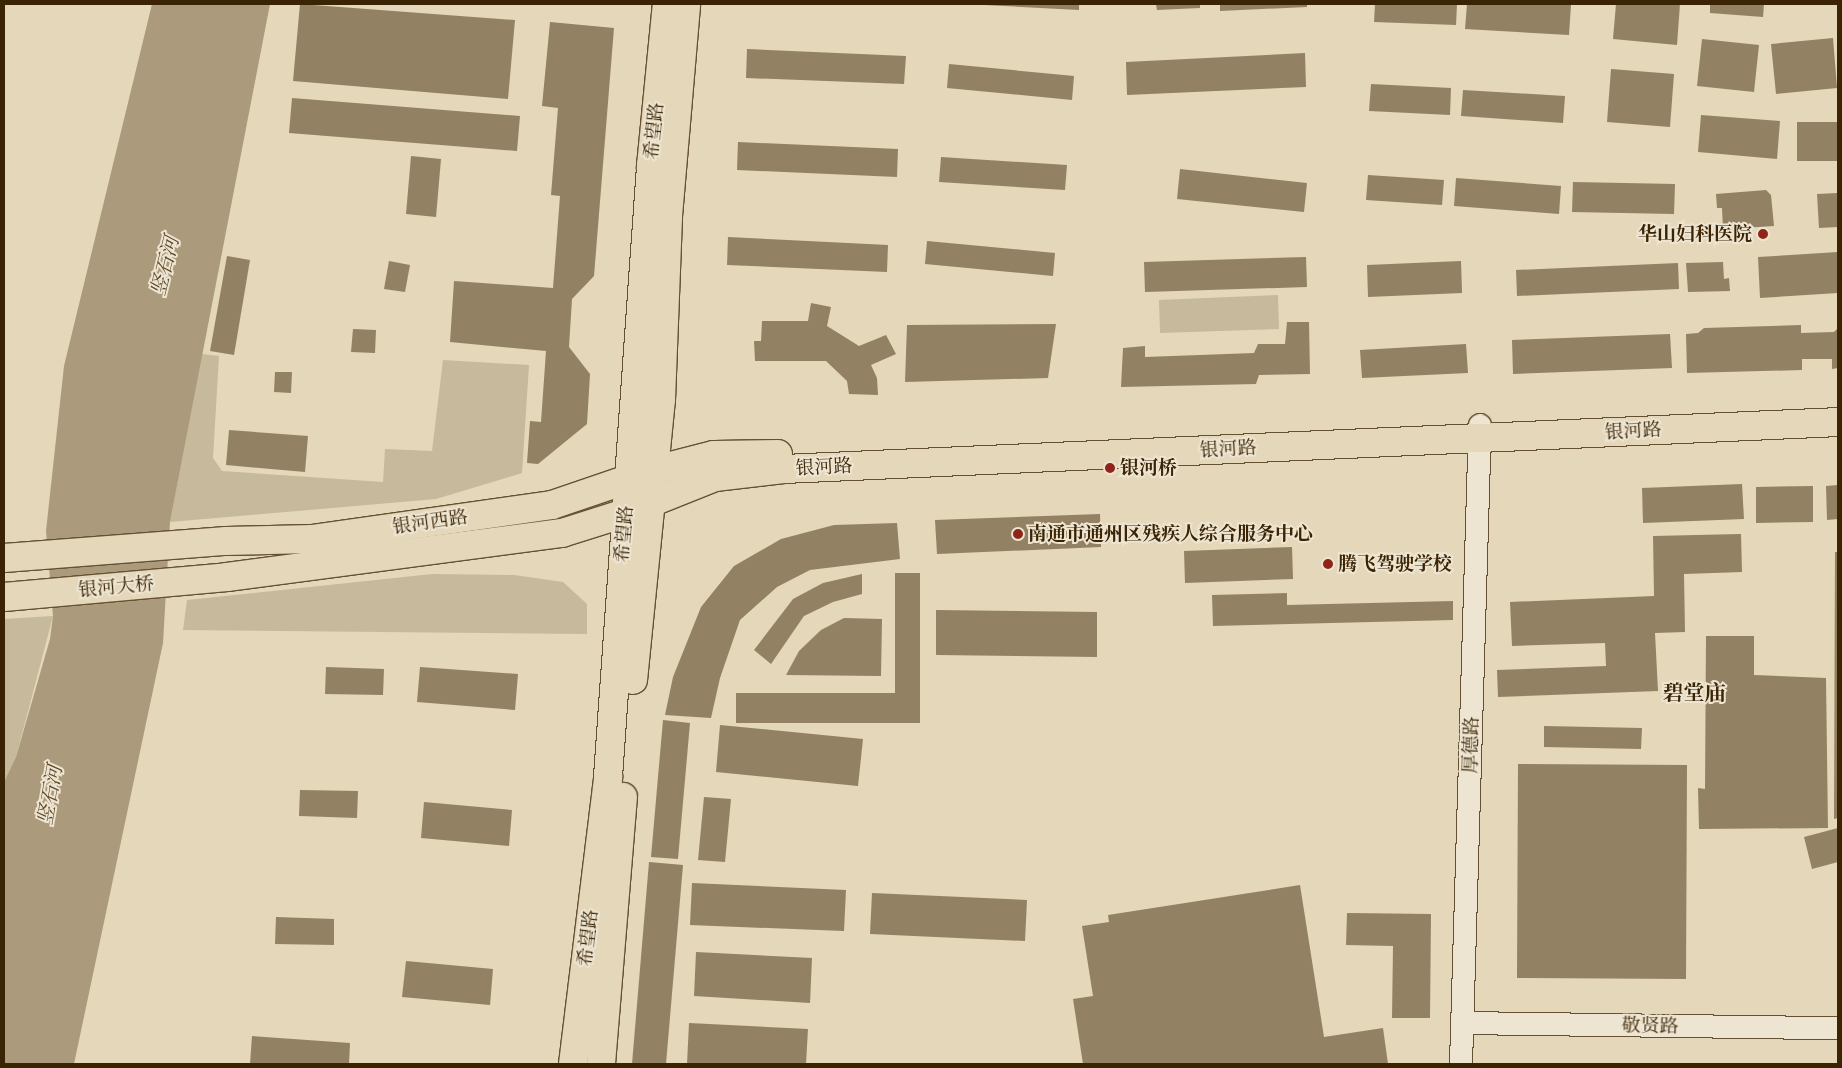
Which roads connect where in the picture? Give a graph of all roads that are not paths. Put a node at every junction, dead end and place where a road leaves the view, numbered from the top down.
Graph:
1 (667, 4) edge
2 (686, 4) edge
3 (1838, 408) edge
4 (1838, 422) edge
5 (1480, 432) junction
6 (655, 470) junction
7 (630, 480) junction
8 (653, 502) junction
9 (625, 512) junction
10 (226, 541) joint
11 (4, 558) edge
12 (227, 577) joint
13 (4, 597) edge
14 (1462, 1024) junction
15 (1838, 1028) edge
16 (573, 1064) edge
17 (601, 1064) edge
18 (1461, 1064) edge

1 - 7 main road, 希望路
2 - 6 main road, 希望路
3 - 5 main road, 银河路
4 - 5 main road, 银河路
5 - 6 main road, 银河路
5 - 8 main road, 银河路
5 - 14 street, 厚德路
6 - 7 main road, 银河路
6 - 8 main road, 希望路
7 - 9 main road, 希望路
7 - 10 main road, 银河西路
8 - 9 main road, 银河路
8 - 17 main road, 希望路
9 - 12 main road, 银河西路
9 - 16 main road, 希望路
10 - 11 main road, 银河大桥
12 - 13 main road, 银河大桥
14 - 15 street, 敬贤路
14 - 18 street, 厚德路

